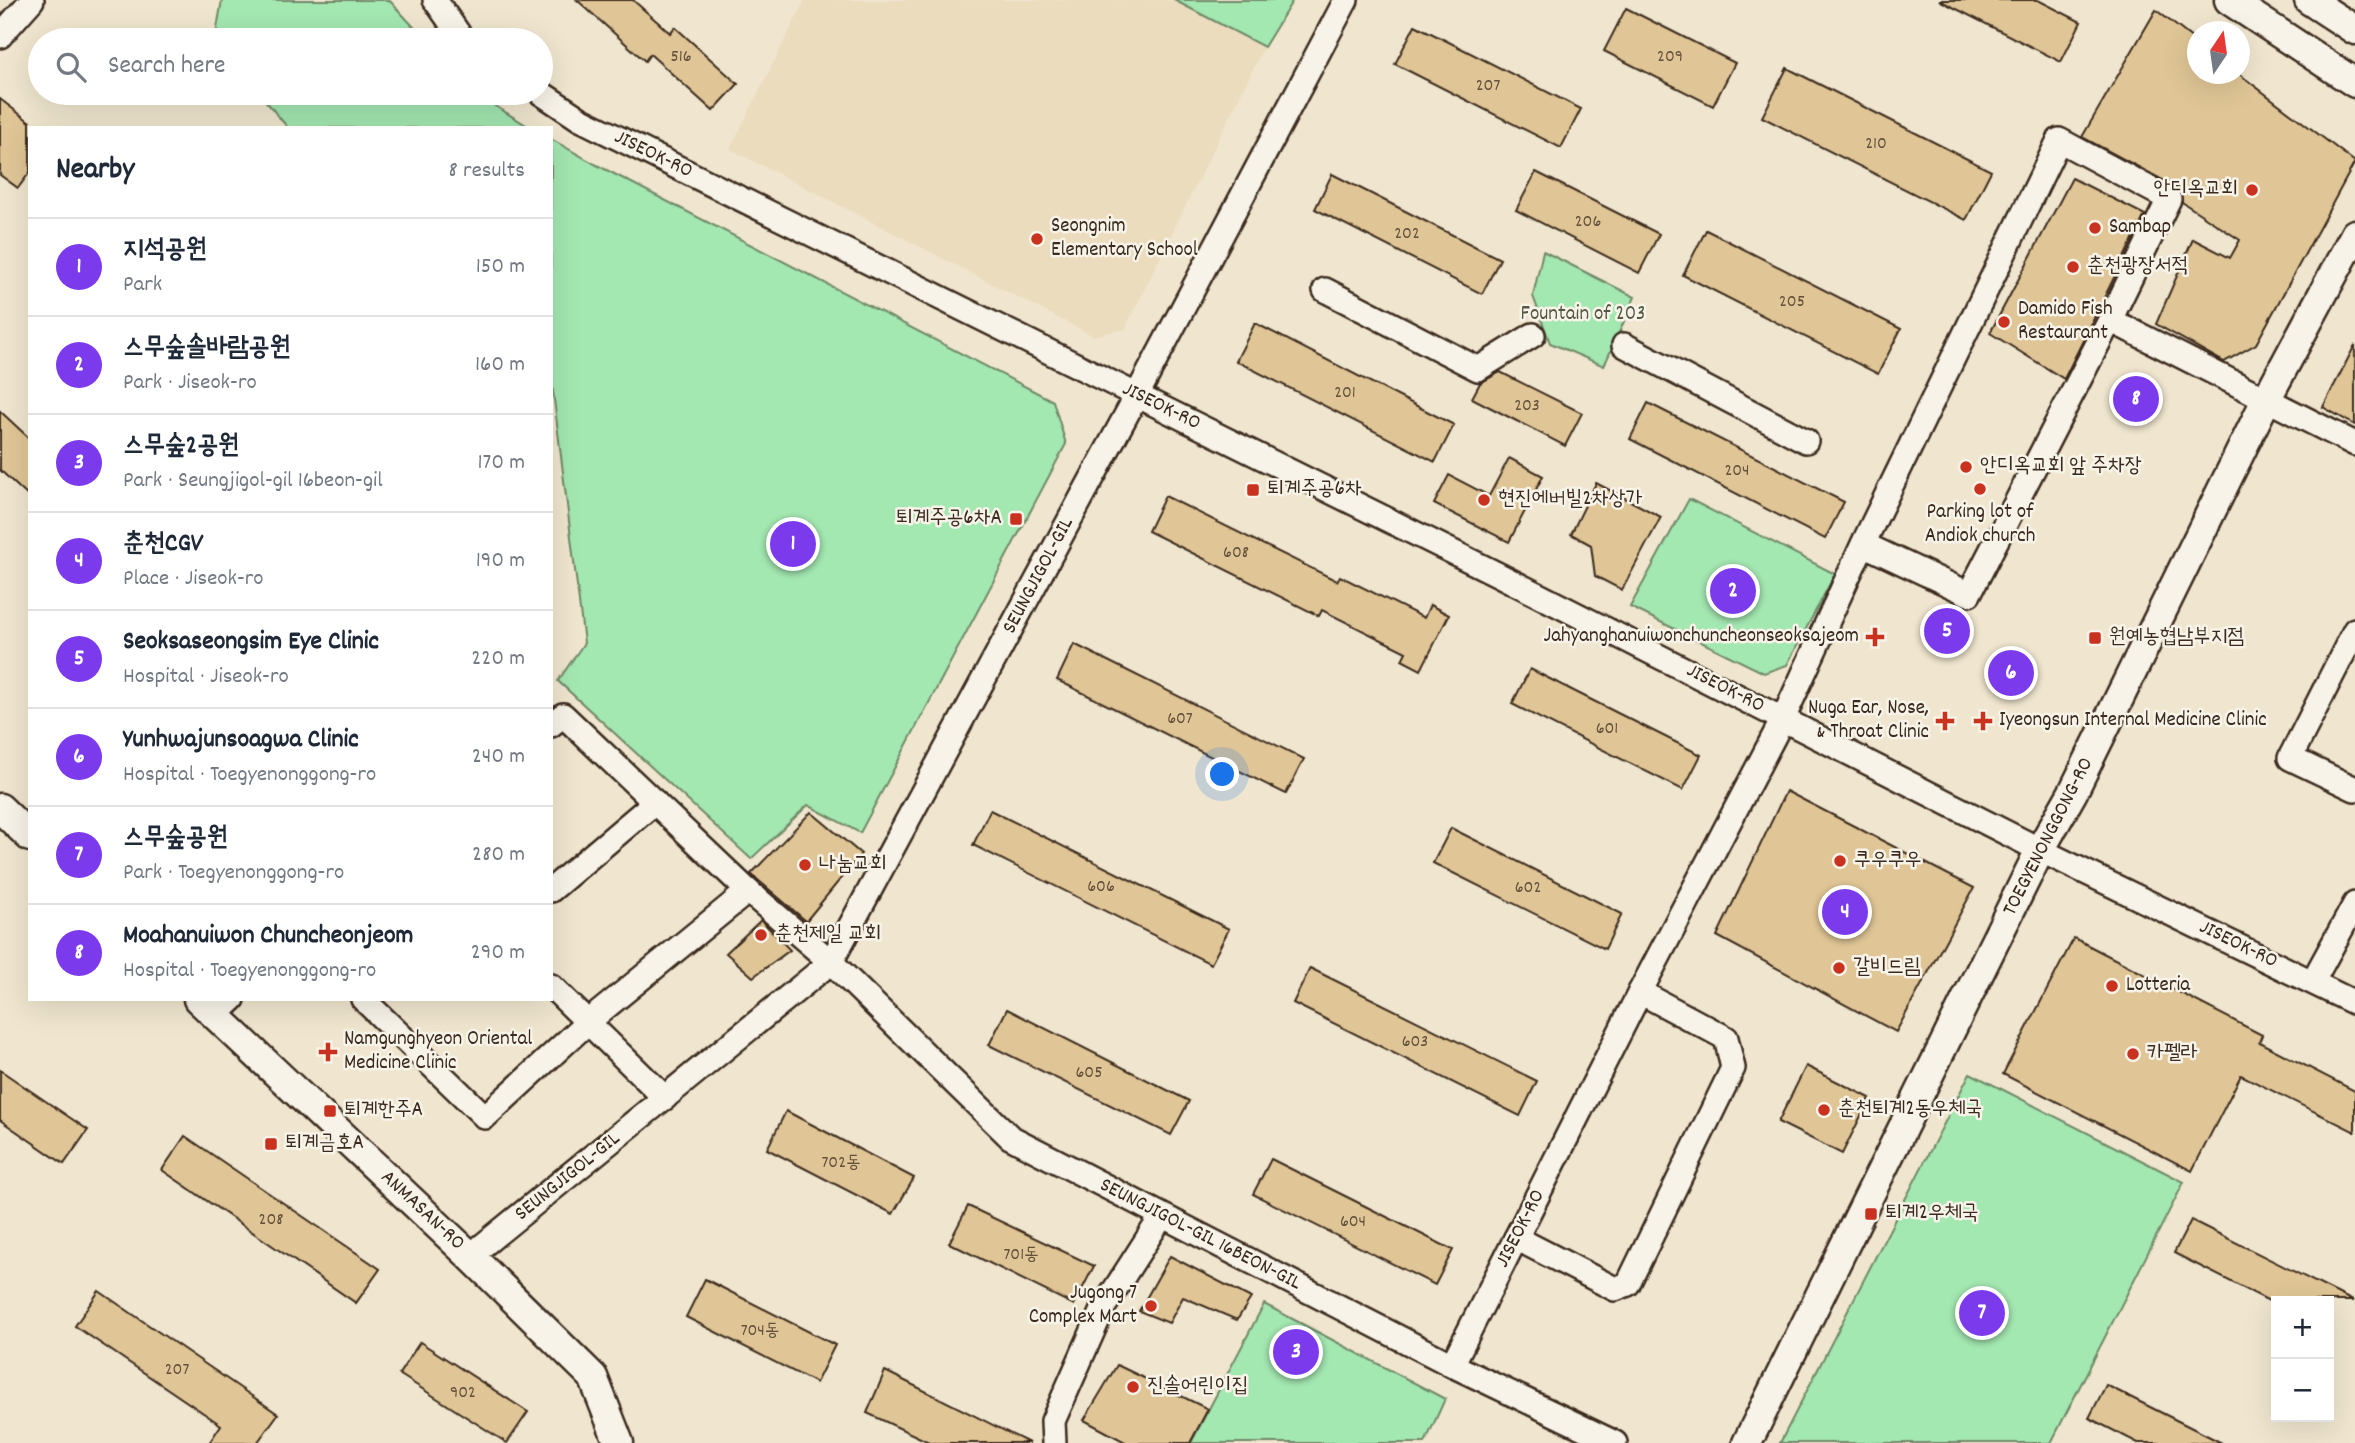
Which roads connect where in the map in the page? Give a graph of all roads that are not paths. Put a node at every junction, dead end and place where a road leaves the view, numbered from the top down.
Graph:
1 (32, 0) edge
2 (435, 0) edge
3 (1346, 0) edge
4 (2230, 0) edge
5 (2309, 0) edge
6 (2334, 0) edge
7 (2355, 5) edge
8 (455, 28) edge
9 (2355, 30) edge
10 (0, 36) edge
11 (2355, 83) edge
12 (553, 101) edge
13 (2355, 234) edge
14 (1325, 290) dead end
15 (2110, 320) junction
16 (1532, 335) dead end
17 (1624, 345) dead end
18 (1137, 395) junction
19 (2267, 398) junction
20 (1805, 441) dead end
21 (2355, 444) edge
22 (1863, 544) junction
23 (2355, 630) edge
24 (1783, 719) junction
25 (553, 722) edge
26 (2355, 789) edge
27 (655, 802) junction
28 (0, 808) edge
29 (28, 835) edge
30 (2040, 850) junction
31 (553, 888) edge
32 (748, 891) junction
33 (2355, 904) edge
34 (831, 961) junction
35 (2313, 981) junction
36 (553, 988) edge
37 (1640, 992) junction
38 (365, 1001) edge
39 (2355, 1003) edge
40 (215, 1005) edge
41 (589, 1021) junction
42 (666, 1098) junction
43 (1162, 1216) junction
44 (1517, 1238) junction
45 (470, 1256) junction
46 (1452, 1365) junction
47 (619, 1443) edge
48 (1054, 1443) edge
49 (1615, 1443) edge
50 (1747, 1443) edge

1 - 10 street
2 - 8 street
3 - 18 street, SEUNGJIGOL-GIL
4 - 11 street
5 - 9 street
6 - 7 street
12 - 18 street, JISEOK-RO
13 - 19 street, TOEGYENONGGONG-RO
14 - 16 street
15 - 19 street
15 - 22 street
15 - 22 street
17 - 20 street
18 - 24 street, JISEOK-RO
18 - 34 street, SEUNGJIGOL-GIL
19 - 21 street
19 - 30 street, TOEGYENONGGONG-RO
22 - 24 street
23 - 26 street
24 - 30 street, JISEOK-RO
24 - 37 street, JISEOK-RO
25 - 27 street, SEUNGJIGOL-GIL 16BEON-GIL
27 - 31 street
27 - 32 street, SEUNGJIGOL-GIL 16BEON-GIL
28 - 29 street
30 - 35 street, JISEOK-RO
30 - 50 street, TOEGYENONGGONG-RO
32 - 34 street, SEUNGJIGOL-GIL 16BEON-GIL
32 - 41 street
33 - 35 street
34 - 42 street, SEUNGJIGOL-GIL
34 - 43 street, SEUNGJIGOL-GIL 16BEON-GIL
35 - 39 street, JISEOK-RO
36 - 41 street
37 - 44 street, JISEOK-RO
37 - 44 street
38 - 41 street
40 - 45 street, ANMASAN-RO
41 - 42 street
42 - 45 street, SEUNGJIGOL-GIL
43 - 46 street, SEUNGJIGOL-GIL 16BEON-GIL
43 - 48 street
44 - 46 street, JISEOK-RO
45 - 47 street, ANMASAN-RO
46 - 49 street, SEUNGJIGOL-GIL 16BEON-GIL

